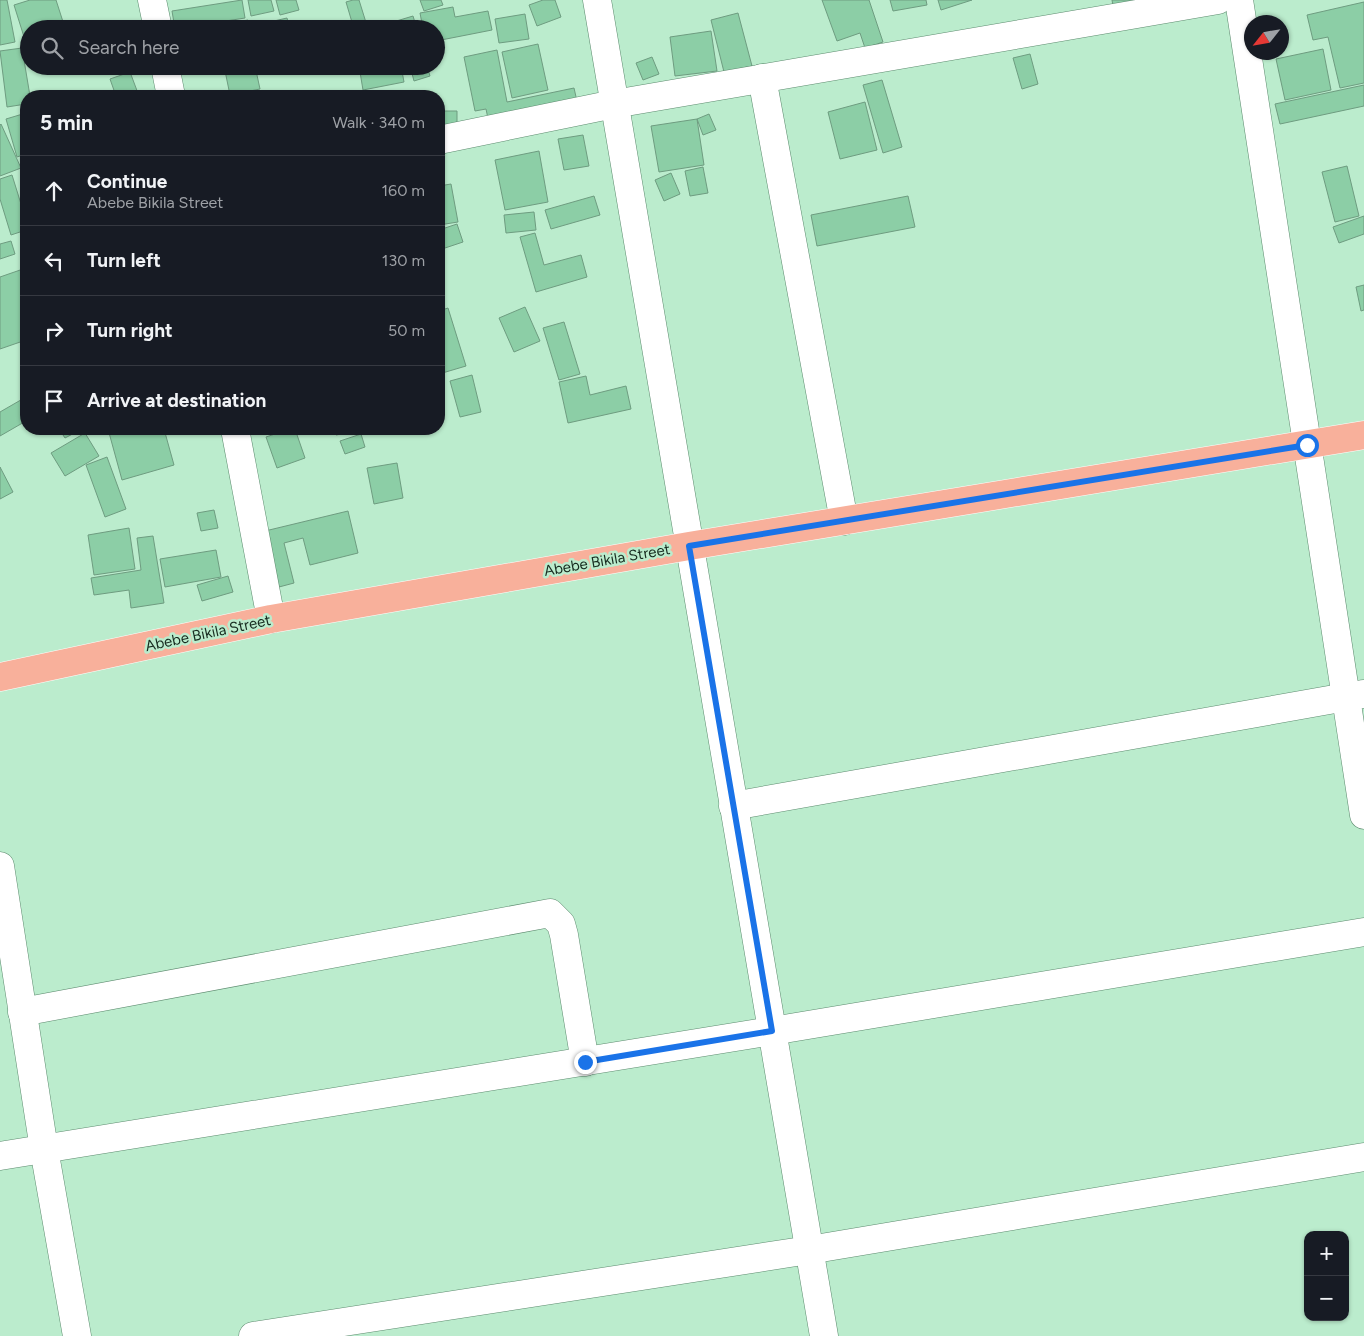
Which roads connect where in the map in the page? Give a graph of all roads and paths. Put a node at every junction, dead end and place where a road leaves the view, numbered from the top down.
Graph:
1 (152, 0) edge
2 (597, 0) edge
3 (1218, 0) edge
4 (1240, 0) edge
5 (156, 20) edge
6 (167, 75) edge
7 (762, 78) junction
8 (170, 90) edge
9 (614, 104) junction
10 (445, 139) edge
11 (236, 435) edge
12 (1364, 435) edge
13 (1307, 445) junction
14 (844, 520) junction
15 (689, 546) junction
16 (271, 619) junction
17 (0, 677) edge
18 (1355, 695) edge
19 (733, 806) junction
20 (1364, 815) edge
21 (0, 866) edge
22 (4, 923) edge
23 (1364, 932) edge
24 (22, 1012) junction
25 (772, 1031) junction
26 (585, 1062) junction
27 (44, 1150) junction
28 (0, 1156) edge
29 (1364, 1156) edge
30 (809, 1250) junction
31 (77, 1336) edge
32 (253, 1336) edge
33 (824, 1336) edge

1 - 5 street
2 - 9 street
3 - 7 street
4 - 13 street
6 - 8 street
7 - 9 street
7 - 14 street
9 - 10 street
9 - 15 street
11 - 16 street
12 - 13 main road, Abebe Bikila Street
13 - 14 main road, Abebe Bikila Street
13 - 18 street
14 - 15 main road, Abebe Bikila Street
15 - 16 main road, Abebe Bikila Street
15 - 19 street
16 - 17 main road, Abebe Bikila Street
18 - 19 street
18 - 20 street
19 - 25 street
21 - 22 street
22 - 24 street
23 - 25 street
24 - 26 street
24 - 27 street
25 - 26 street
25 - 30 street
26 - 27 street
27 - 28 street
27 - 31 street
29 - 30 street
30 - 32 street
30 - 33 street

